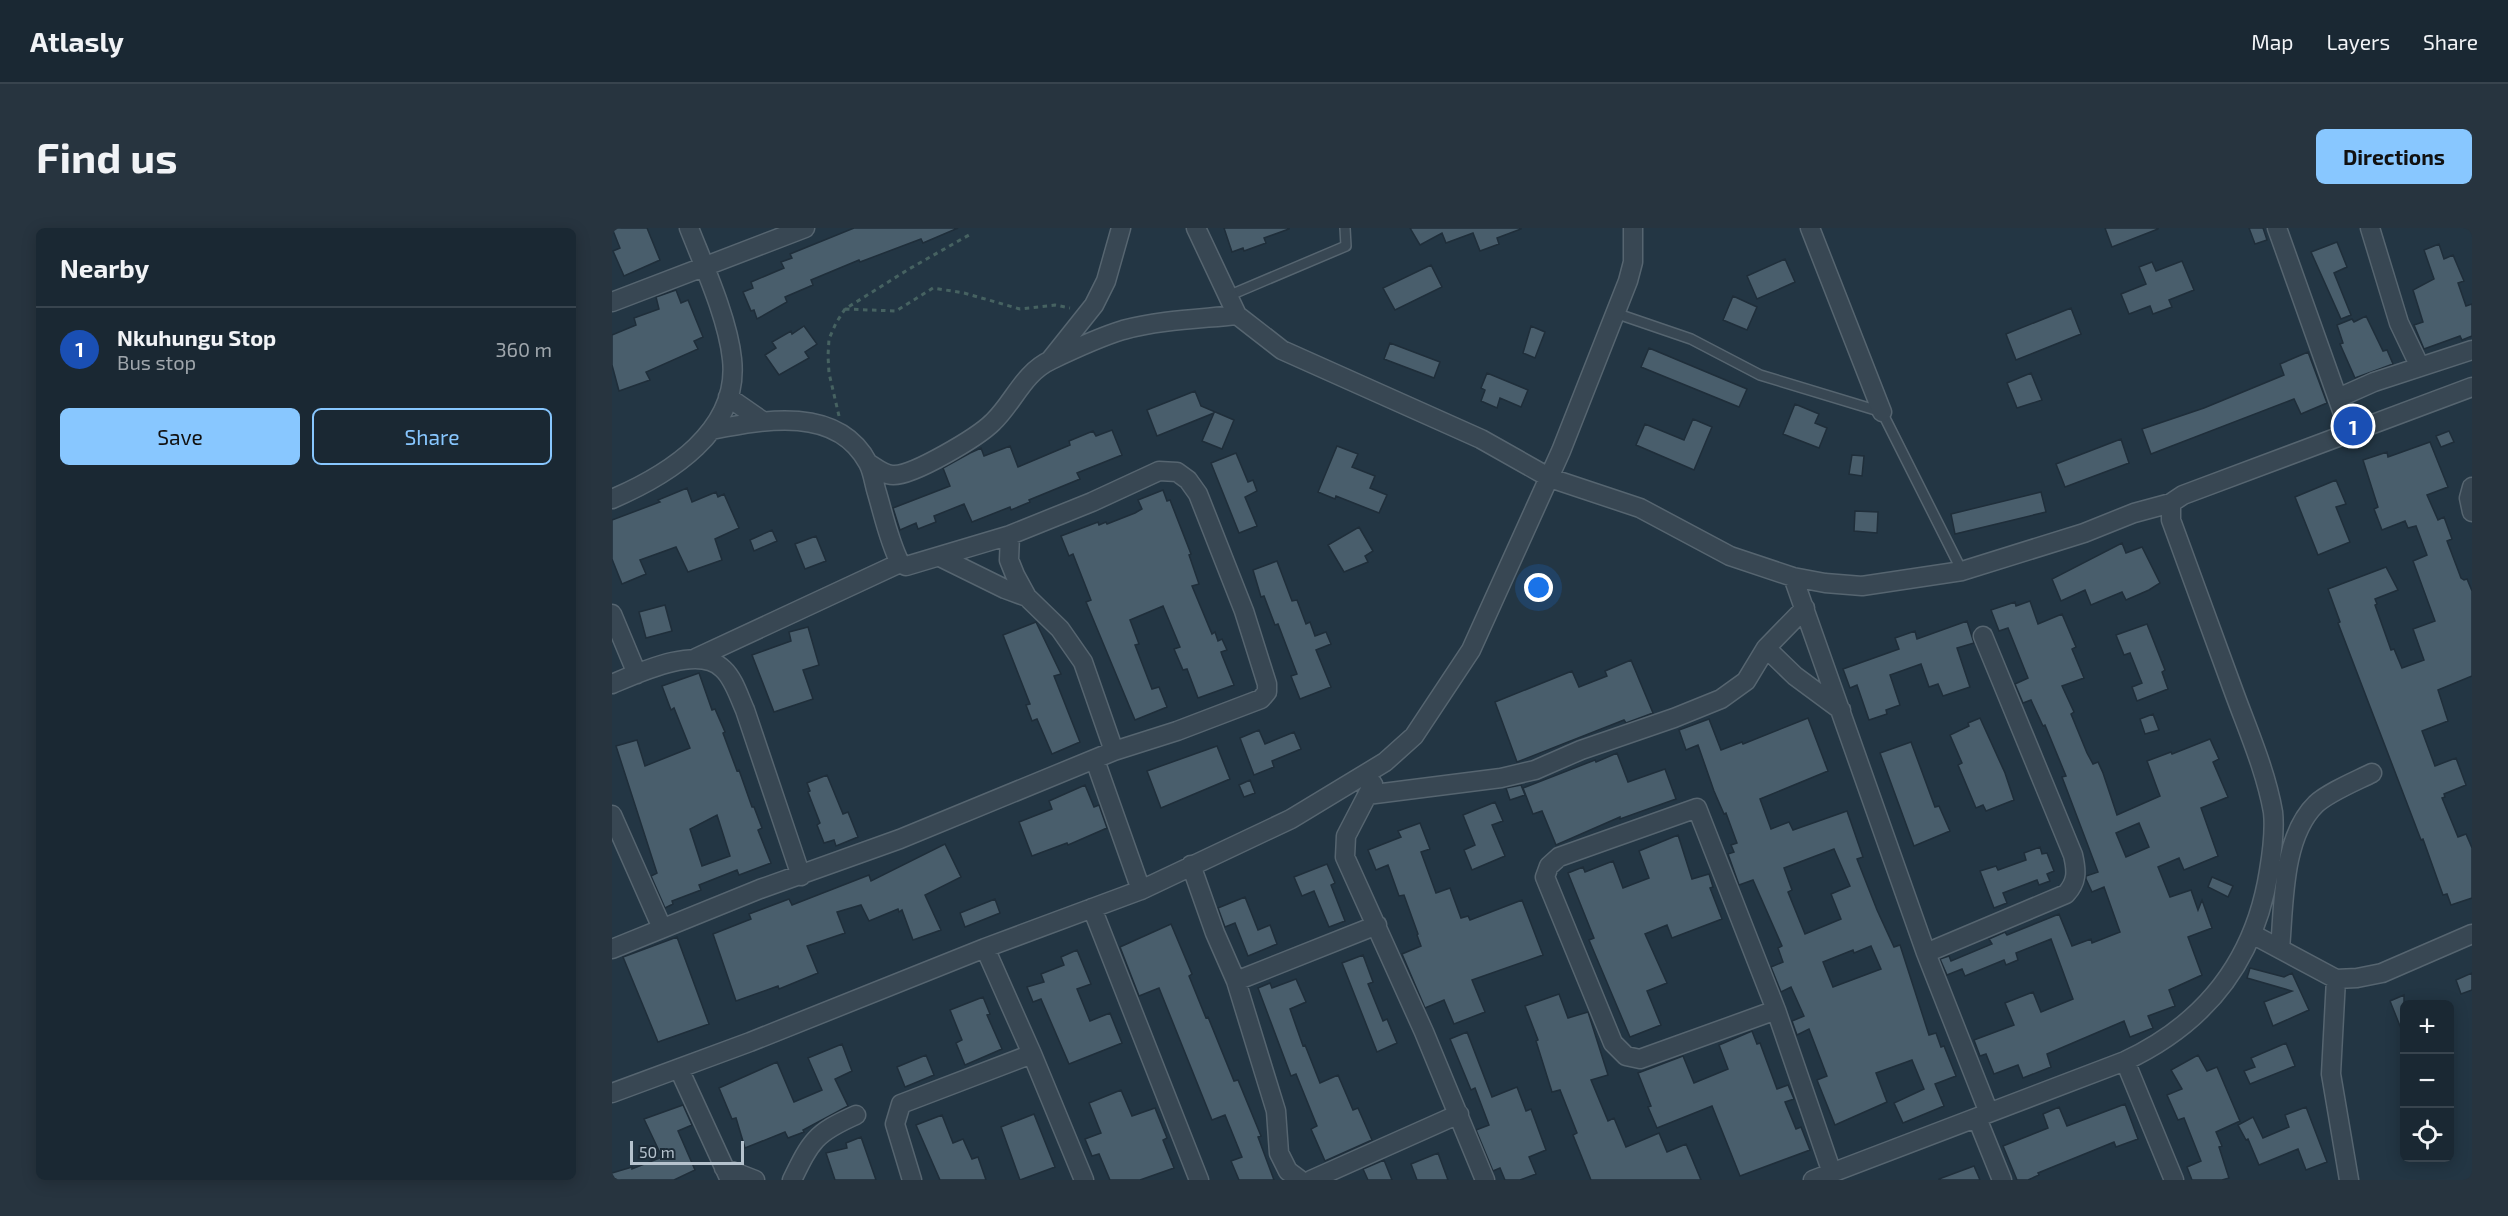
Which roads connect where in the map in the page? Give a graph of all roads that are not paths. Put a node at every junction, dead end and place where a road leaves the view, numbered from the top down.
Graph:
1 (689, 228) edge
2 (805, 228) edge
3 (1121, 228) edge
4 (1196, 228) edge
5 (1346, 228) edge
6 (1633, 228) edge
7 (1810, 228) edge
8 (2277, 228) edge
9 (2370, 228) edge
10 (704, 266) junction
11 (1228, 296) junction
12 (612, 302) edge
13 (1615, 313) junction
14 (1237, 315) junction
15 (2472, 350) edge
16 (1050, 360) junction
17 (2420, 367) junction
18 (2472, 387) edge
19 (728, 397) junction
20 (2338, 398) junction
21 (1882, 412) junction
22 (761, 420) junction
23 (711, 430) junction
24 (2350, 433) junction
25 (868, 464) junction
26 (1550, 478) junction
27 (2472, 487) edge
28 (612, 499) edge
29 (2171, 503) junction
30 (2472, 512) edge
31 (1010, 536) junction
32 (940, 557) junction
33 (900, 563) junction
34 (1962, 571) junction
35 (1793, 577) junction
36 (1027, 597) junction
37 (1805, 608) junction
38 (612, 614) edge
39 (1983, 636) dead end
40 (1766, 648) junction
41 (696, 658) junction
42 (637, 674) junction
43 (612, 684) edge
44 (1841, 710) junction
45 (1114, 751) junction
46 (1095, 759) junction
47 (1385, 762) junction
48 (2372, 773) dead end
49 (1367, 795) junction
50 (612, 815) edge
51 (1191, 865) junction
52 (801, 876) junction
53 (1141, 890) junction
54 (1092, 908) junction
55 (1377, 925) junction
56 (662, 928) junction
57 (2252, 934) junction
58 (2472, 934) edge
59 (985, 948) junction
60 (2280, 949) junction
61 (612, 950) edge
62 (1926, 952) junction
63 (2336, 979) junction
64 (1236, 981) junction
65 (1776, 1010) junction
66 (1032, 1054) junction
67 (2125, 1061) junction
68 (679, 1070) junction
69 (612, 1093) edge
70 (1459, 1114) junction
71 (856, 1115) dead end
72 (1983, 1115) junction
73 (1832, 1173) junction
74 (727, 1174) edge
75 (755, 1180) edge
76 (792, 1180) edge
77 (912, 1180) edge
78 (1084, 1180) edge
79 (1199, 1180) edge
80 (1300, 1180) edge
81 (1311, 1180) edge
82 (1485, 1180) edge
83 (1813, 1180) edge
84 (2002, 1180) edge
85 (2174, 1180) edge
86 (2349, 1180) edge

1 - 10 street
2 - 10 street
3 - 16 street
4 - 11 street
5 - 11 lane
6 - 13 street
7 - 21 street
8 - 20 street
9 - 17 street
10 - 12 street
10 - 19 street
11 - 14 street
13 - 21 lane
13 - 26 street
14 - 16 street
14 - 26 street
15 - 17 street
16 - 25 street
17 - 20 street
18 - 24 street
19 - 22 street
19 - 23 street
20 - 24 street
21 - 34 lane
22 - 23 street
22 - 25 street
23 - 28 street
24 - 29 street
25 - 33 street
26 - 35 street
26 - 47 street
27 - 30 street
29 - 34 street
29 - 57 street
31 - 32 street
31 - 36 street
31 - 45 street
32 - 33 street
32 - 36 street
33 - 41 street
34 - 35 street
35 - 37 street
36 - 45 street
37 - 40 street
37 - 44 street
38 - 42 street
39 - 62 street
40 - 44 street
40 - 49 street
41 - 42 street
41 - 52 street
42 - 43 street
44 - 62 street
45 - 46 street
46 - 52 street
46 - 53 street
47 - 49 street
47 - 51 street
48 - 60 street
49 - 55 street
50 - 56 street
51 - 53 street
51 - 64 street
52 - 56 street
53 - 54 street
54 - 59 street
54 - 79 street
55 - 64 street
55 - 70 street
56 - 61 street
57 - 60 street
57 - 67 street
58 - 63 street
59 - 66 street
59 - 68 street
60 - 63 street
62 - 72 street
63 - 86 street
64 - 80 street
65 - 65 street
65 - 73 street
66 - 77 street
66 - 78 street
67 - 72 street
67 - 85 street
68 - 69 street
68 - 74 street
70 - 81 street
70 - 82 street
71 - 76 street
72 - 73 street
72 - 84 street
73 - 83 street
74 - 75 street

